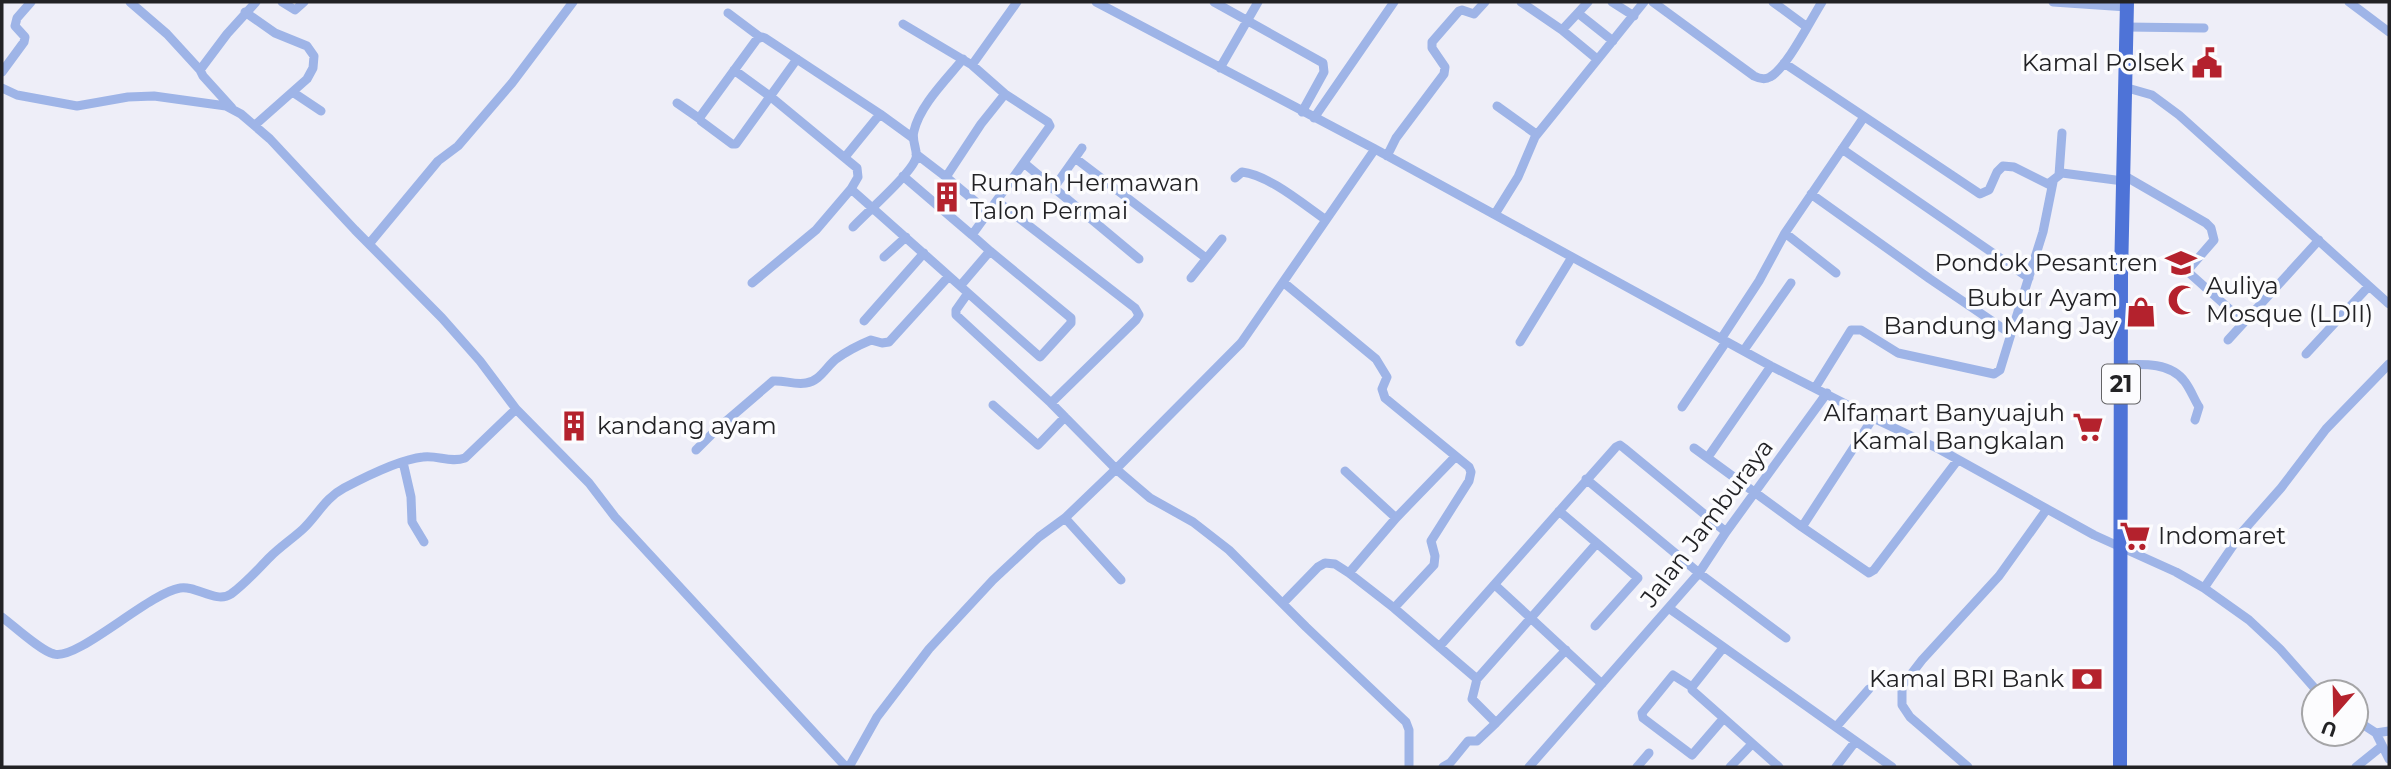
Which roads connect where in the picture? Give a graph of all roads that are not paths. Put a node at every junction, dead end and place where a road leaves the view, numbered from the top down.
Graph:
1 (31, 2) edge
2 (130, 2) edge
3 (256, 2) edge
4 (282, 2) edge
5 (304, 2) edge
6 (573, 2) edge
7 (1017, 2) edge
8 (1096, 2) edge
9 (1214, 2) edge
10 (1258, 2) edge
11 (1394, 2) edge
12 (1485, 2) edge
13 (1521, 2) edge
14 (1588, 2) edge
15 (1612, 2) edge
16 (1644, 2) edge
17 (1653, 2) edge
18 (1773, 2) edge
19 (1822, 2) edge
20 (2053, 2) edge
21 (2349, 2) edge
22 (2127, 4) edge
23 (245, 12) junction
24 (728, 13) dead end
25 (1579, 14) junction
26 (1634, 16) junction
27 (1248, 20) junction
28 (903, 24) dead end
29 (1807, 27) junction
30 (2126, 27) junction
31 (2204, 28) dead end
32 (1562, 30) junction
33 (2389, 32) edge
34 (760, 37) junction
35 (1613, 41) junction
36 (797, 59) junction
37 (1597, 59) junction
38 (963, 60) junction
39 (1784, 63) junction
40 (972, 65) junction
41 (1220, 68) junction
42 (200, 70) junction
43 (734, 70) junction
44 (2, 72) edge
45 (2124, 86) junction
46 (2, 88) edge
47 (294, 93) junction
48 (1005, 94) junction
49 (771, 97) junction
50 (677, 103) dead end
51 (1497, 106) dead end
52 (232, 108) junction
53 (321, 111) dead end
54 (1302, 112) junction
55 (880, 114) junction
56 (1864, 117) junction
57 (1314, 118) junction
58 (700, 119) junction
59 (255, 125) junction
60 (1536, 134) junction
61 (2062, 134) dead end
62 (913, 138) junction
63 (1082, 148) dead end
64 (1375, 149) junction
65 (1842, 149) junction
66 (916, 155) junction
67 (845, 156) junction
68 (1387, 156) junction
69 (1075, 158) junction
70 (1024, 163) junction
71 (903, 176) junction
72 (946, 177) junction
73 (1234, 178) dead end
74 (2056, 178) junction
75 (2123, 178) junction
76 (851, 189) junction
77 (1054, 189) junction
78 (1811, 194) junction
79 (998, 201) junction
80 (872, 206) junction
81 (989, 213) junction
82 (1495, 214) junction
83 (1326, 220) junction
84 (853, 227) dead end
85 (1784, 233) junction
86 (972, 235) junction
87 (905, 237) junction
88 (1222, 239) dead end
89 (2319, 240) junction
90 (369, 244) junction
91 (990, 251) junction
92 (924, 253) junction
93 (884, 257) dead end
94 (1572, 257) junction
95 (1206, 258) junction
96 (1139, 259) dead end
97 (1836, 272) dead end
98 (949, 276) junction
99 (1191, 278) dead end
100 (2029, 278) junction
101 (1283, 282) junction
102 (1791, 283) dead end
103 (752, 284) dead end
104 (961, 285) junction
105 (2369, 286) junction
106 (968, 293) junction
107 (2389, 304) edge
108 (864, 321) dead end
109 (2244, 322) junction
110 (2011, 334) junction
111 (1724, 340) junction
112 (2228, 340) dead end
113 (1520, 342) dead end
114 (1744, 350) junction
115 (2306, 354) dead end
116 (2389, 364) edge
117 (2121, 365) junction
118 (1771, 366) junction
119 (1815, 388) junction
120 (1827, 393) junction
121 (1051, 403) junction
122 (993, 405) dead end
123 (1682, 407) dead end
124 (516, 409) junction
125 (1065, 417) junction
126 (1872, 418) junction
127 (2194, 420) dead end
128 (1694, 448) dead end
129 (696, 450) dead end
130 (1455, 457) junction
131 (1708, 457) junction
132 (1957, 461) junction
133 (403, 462) junction
134 (1116, 469) junction
135 (1345, 471) dead end
136 (1586, 480) junction
137 (1754, 493) junction
138 (2047, 509) junction
139 (1559, 511) junction
140 (1065, 518) junction
141 (1396, 519) junction
142 (1802, 527) junction
143 (1726, 532) junction
144 (424, 542) dead end
145 (1597, 543) junction
146 (2121, 548) junction
147 (1349, 573) junction
148 (1699, 573) junction
149 (1121, 580) dead end
150 (1495, 585) junction
151 (2204, 588) junction
152 (1283, 603) junction
153 (1394, 608) junction
154 (1670, 609) junction
155 (2, 617) edge
156 (1530, 619) junction
157 (1595, 626) dead end
158 (1786, 638) dead end
159 (1439, 647) junction
160 (1723, 648) junction
161 (1566, 650) junction
162 (2306, 678) edge
163 (1477, 679) junction
164 (1602, 684) junction
165 (1692, 687) junction
166 (1868, 689) dead end
167 (1723, 719) junction
168 (1496, 723) junction
169 (1836, 727) junction
170 (2370, 729) edge
171 (2389, 731) edge
172 (2376, 733) junction
173 (1855, 742) junction
174 (1752, 744) junction
175 (2382, 747) junction
176 (1648, 753) dead end
177 (2389, 759) edge
178 (848, 767) edge
179 (1409, 767) edge
180 (1443, 767) edge
181 (1529, 767) edge
182 (1637, 767) edge
183 (1730, 767) edge
184 (1779, 767) edge
185 (1836, 767) edge
186 (1892, 767) edge
187 (1968, 767) edge
188 (2119, 767) edge
189 (2356, 767) edge

1 - 44 street
2 - 42 street
3 - 23 street
4 - 5 street
6 - 90 street
7 - 40 street
8 - 41 street
9 - 27 street
10 - 27 street
11 - 57 street
12 - 68 street
13 - 32 street
14 - 25 street
15 - 26 street
16 - 26 street
17 - 39 street
18 - 29 street
19 - 29 street
20 - 22 street
21 - 33 street
22 - 30 highway, 21
23 - 42 street
23 - 47 street
24 - 34 street
25 - 32 street
25 - 35 street
26 - 35 street
27 - 41 street
27 - 54 street
28 - 38 street
29 - 39 street
30 - 31 street
30 - 45 highway, 21
32 - 37 street
34 - 36 street
34 - 43 street
35 - 37 street
36 - 49 street
36 - 55 street
37 - 60 street
38 - 40 street
38 - 62 street
39 - 56 street
40 - 48 street
41 - 54 street
42 - 52 street
43 - 49 street
43 - 58 street
45 - 75 highway, 21
45 - 89 street
46 - 52 street
47 - 53 street
47 - 59 street
48 - 70 street
48 - 72 street
49 - 58 street
49 - 67 street
50 - 58 street
51 - 60 street
52 - 59 street
54 - 57 street
55 - 62 street
55 - 67 street
56 - 65 street
56 - 74 street
57 - 64 street
59 - 90 street
60 - 82 street
61 - 74 street
62 - 66 street
63 - 69 street
64 - 68 street
64 - 83 street
65 - 78 street
65 - 100 street
66 - 71 street
66 - 72 street
67 - 76 street
68 - 82 street
69 - 77 street
69 - 95 street
70 - 77 street
70 - 79 street
71 - 80 street
71 - 86 street
72 - 81 street
73 - 83 street
74 - 75 street
74 - 100 street
75 - 109 street
75 - 117 highway, 21
76 - 80 street
76 - 103 street
77 - 96 street
78 - 85 street
78 - 110 street
79 - 81 street
79 - 121 street
80 - 84 street
80 - 87 street
81 - 86 street
82 - 94 street
83 - 101 street
85 - 97 street
85 - 111 street
86 - 91 street
87 - 92 street
87 - 93 street
88 - 95 street
89 - 105 street
89 - 109 street
90 - 124 street
91 - 104 street
91 - 106 street
92 - 98 street
92 - 108 street
94 - 111 street
94 - 113 street
95 - 99 street
98 - 104 street
98 - 129 street
100 - 110 street
101 - 130 street
101 - 134 street
102 - 114 street
104 - 106 street
105 - 107 street
105 - 115 street
106 - 121 street
109 - 112 street
110 - 119 street
111 - 114 street
111 - 123 street
114 - 118 street
116 - 151 street
117 - 127 street
117 - 146 highway, 21
118 - 119 street
118 - 131 street
119 - 120 street
120 - 126 street
120 - 137 street, Jalan Jamburaya
121 - 125 street
122 - 125 street
124 - 133 street
124 - 178 street
125 - 134 street
126 - 132 street
126 - 142 street
128 - 131 street
130 - 141 street
130 - 153 street
131 - 137 street
132 - 138 street
132 - 142 street
133 - 144 street
133 - 155 street
134 - 140 street
134 - 152 street
135 - 141 street
136 - 139 street
136 - 143 street
136 - 148 street
137 - 142 street
137 - 143 street, Jalan Jamburaya
138 - 146 street
138 - 187 street
139 - 145 street
139 - 150 street
140 - 149 street
140 - 178 street
141 - 147 street
143 - 148 street, Jalan Jamburaya
145 - 156 street
145 - 157 street
146 - 151 street
146 - 188 highway, 21
147 - 152 street
147 - 153 street
148 - 154 street, Jalan Jamburaya
148 - 158 street
150 - 156 street
150 - 159 street
151 - 162 street
152 - 179 street
153 - 159 street
154 - 160 street
154 - 164 street, Jalan Jamburaya
156 - 161 street
156 - 163 street
159 - 163 street
160 - 165 street
160 - 169 street
161 - 164 street
161 - 168 street
163 - 168 street
164 - 181 street, Jalan Jamburaya
165 - 167 street
165 - 167 street
166 - 169 street
167 - 174 street
168 - 180 street
169 - 173 street
170 - 172 street
171 - 172 street
172 - 175 street
173 - 185 street
173 - 186 street
174 - 183 street
174 - 184 street
175 - 177 street
175 - 189 street
176 - 182 street

